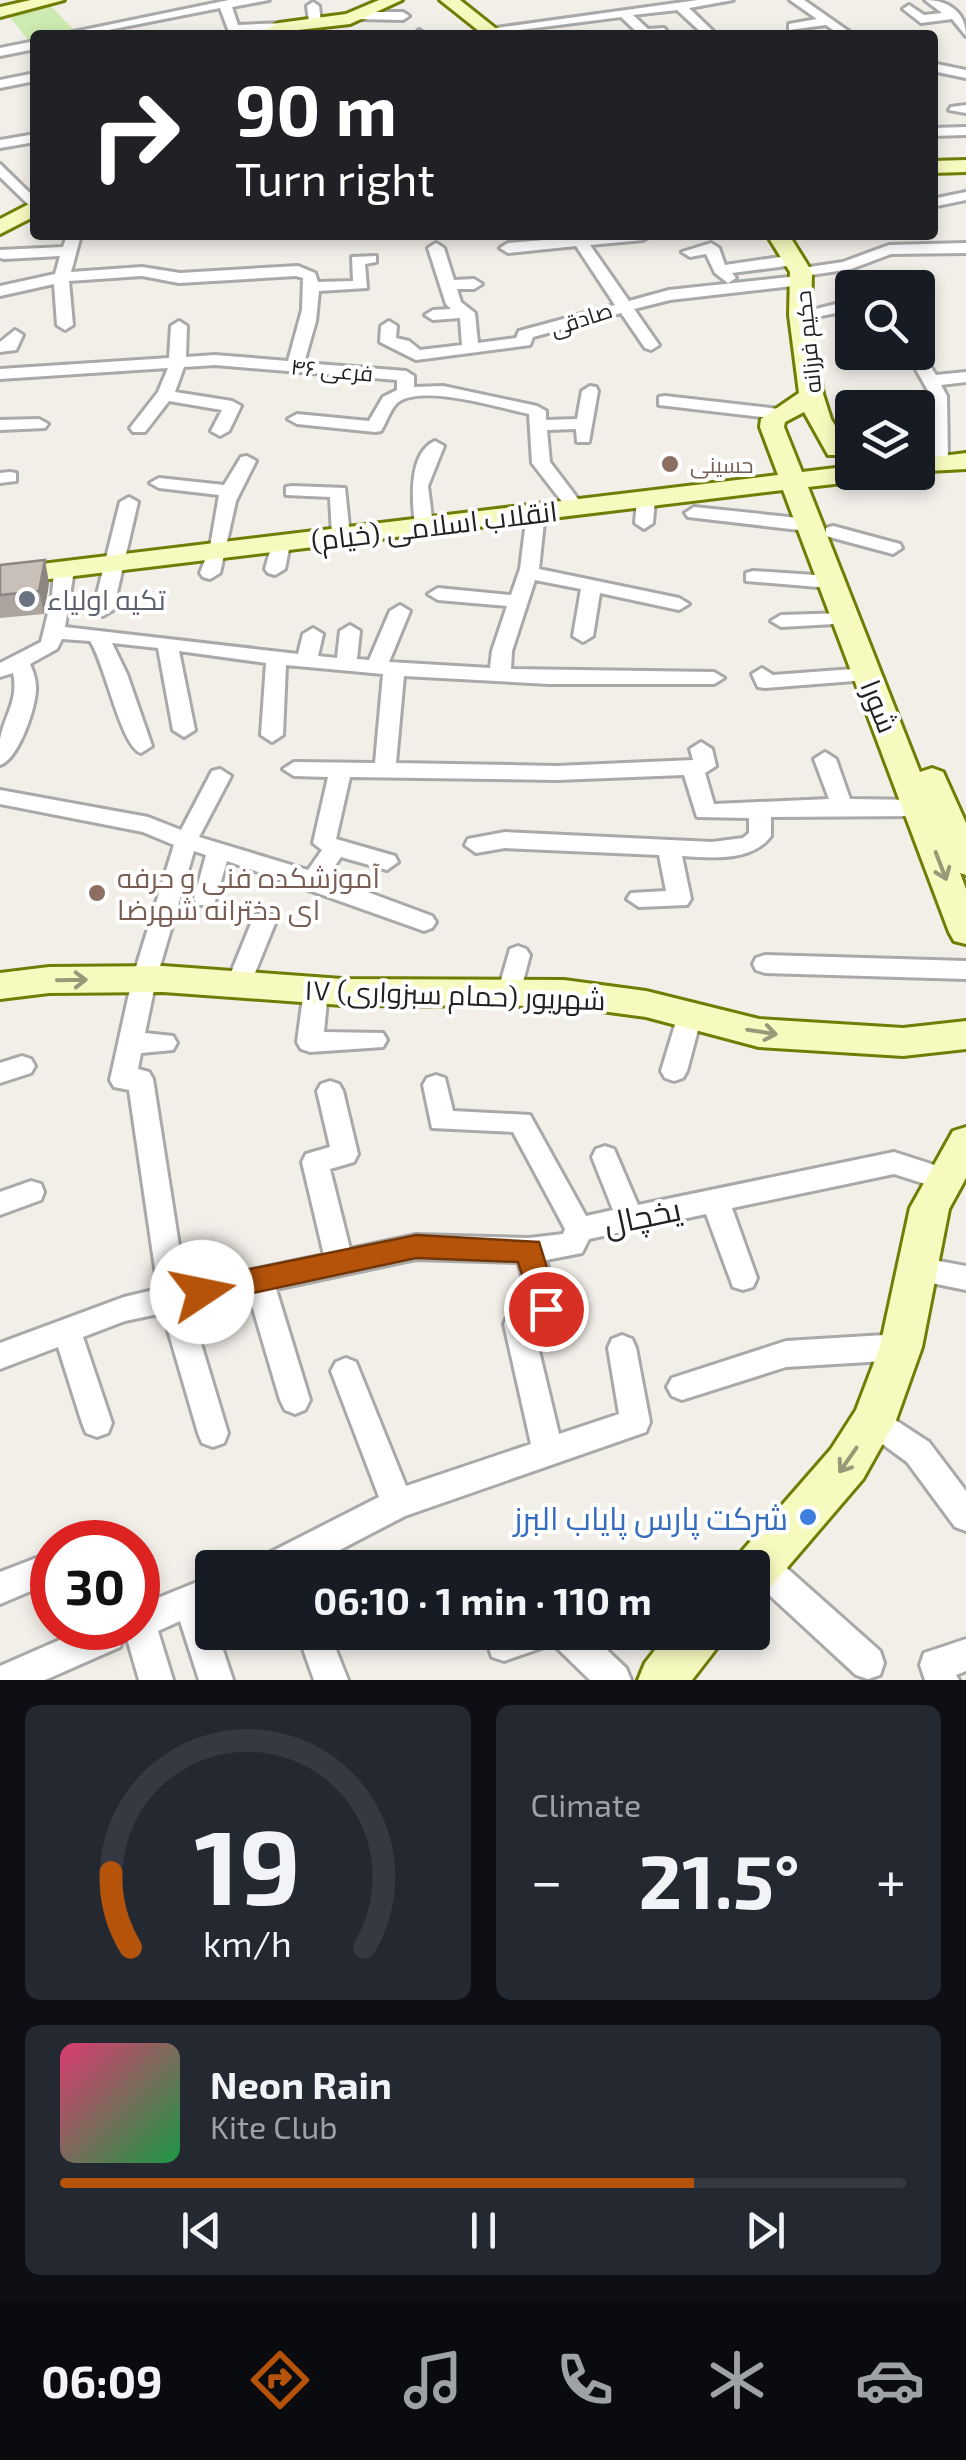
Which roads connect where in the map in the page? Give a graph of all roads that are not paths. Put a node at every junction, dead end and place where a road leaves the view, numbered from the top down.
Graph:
1 (56, 0) edge
2 (263, 0) edge
3 (449, 0) edge
4 (564, 0) edge
5 (614, 0) edge
6 (796, 0) edge
7 (931, 0) edge
8 (717, 1) edge
9 (226, 4) junction
10 (398, 8) edge
11 (682, 8) junction
12 (910, 9) dead end
13 (0, 12) edge
14 (627, 14) junction
15 (738, 15) dead end
16 (516, 16) dead end
17 (959, 16) edge
18 (590, 18) junction
19 (830, 22) junction
20 (354, 23) edge
21 (527, 26) junction
22 (285, 27) junction
23 (794, 27) dead end
24 (91, 30) edge
25 (277, 30) edge
26 (489, 30) edge
27 (504, 30) edge
28 (607, 30) dead end
29 (642, 30) edge
30 (706, 30) edge
31 (841, 30) edge
32 (966, 32) edge
33 (30, 46) edge
34 (0, 52) edge
35 (938, 68) edge
36 (966, 74) edge
37 (30, 81) edge
38 (4, 83) edge
39 (966, 131) edge
40 (938, 132) edge
41 (30, 139) edge
42 (0, 144) edge
43 (966, 166) edge
44 (0, 168) edge
45 (938, 168) edge
46 (966, 175) edge
47 (938, 176) edge
48 (966, 196) edge
49 (30, 201) edge
50 (938, 202) edge
51 (30, 211) edge
52 (30, 230) edge
53 (1, 237) edge
54 (30, 239) edge
55 (36, 240) edge
56 (577, 240) edge
57 (587, 240) edge
58 (781, 240) edge
59 (72, 243) edge
60 (904, 243) edge
61 (958, 245) edge
62 (436, 248) dead end
63 (508, 248) dead end
64 (135, 250) dead end
65 (690, 252) dead end
66 (370, 259) dead end
67 (720, 270) junction
68 (799, 270) junction
69 (678, 272) dead end
70 (131, 273) junction
71 (234, 276) junction
72 (61, 278) junction
73 (474, 284) dead end
74 (448, 285) junction
75 (738, 286) junction
76 (312, 288) junction
77 (0, 291) edge
78 (696, 292) junction
79 (227, 298) dead end
80 (624, 305) junction
81 (835, 308) edge
82 (467, 313) junction
83 (433, 315) dead end
84 (800, 315) junction
85 (64, 324) dead end
86 (179, 326) dead end
87 (389, 326) dead end
88 (15, 335) dead end
89 (216, 339) dead end
90 (651, 345) dead end
91 (0, 348) edge
92 (471, 349) junction
93 (61, 352) dead end
94 (416, 356) junction
95 (215, 360) junction
96 (179, 362) junction
97 (295, 366) junction
98 (924, 370) edge
99 (965, 371) edge
100 (56, 372) junction
101 (0, 374) edge
102 (931, 382) junction
103 (406, 384) junction
104 (590, 391) dead end
105 (811, 394) junction
106 (166, 396) junction
107 (665, 401) dead end
108 (779, 414) junction
109 (297, 419) dead end
110 (818, 419) junction
111 (39, 424) dead end
112 (0, 425) edge
113 (538, 425) junction
114 (139, 428) dead end
115 (220, 431) dead end
116 (835, 441) edge
117 (435, 446) dead end
118 (783, 451) junction
119 (954, 459) edge
120 (247, 461) dead end
121 (835, 464) edge
122 (835, 476) edge
123 (802, 480) junction
124 (160, 483) dead end
125 (730, 489) junction
126 (229, 490) junction
127 (292, 491) dead end
128 (130, 502) dead end
129 (576, 508) junction
130 (536, 513) junction
131 (694, 513) dead end
132 (424, 526) junction
133 (820, 529) junction
134 (341, 536) junction
135 (894, 548) dead end
136 (215, 556) junction
137 (113, 564) junction
138 (64, 570) junction
139 (527, 572) junction
140 (0, 578) edge
141 (752, 578) dead end
142 (830, 582) junction
143 (592, 586) junction
144 (438, 594) dead end
145 (636, 596) junction
146 (516, 601) junction
147 (678, 604) dead end
148 (103, 610) dead end
149 (400, 611) dead end
150 (631, 619) dead end
151 (845, 620) junction
152 (781, 621) dead end
153 (208, 624) dead end
154 (350, 631) dead end
155 (54, 632) junction
156 (96, 634) junction
157 (313, 634) dead end
158 (582, 636) dead end
159 (167, 642) junction
160 (199, 647) junction
161 (276, 658) junction
162 (307, 659) junction
163 (346, 663) junction
164 (10, 667) edge
165 (386, 667) junction
166 (500, 674) junction
167 (762, 674) dead end
168 (867, 674) junction
169 (714, 678) dead end
170 (184, 730) dead end
171 (272, 735) dead end
172 (141, 746) dead end
173 (0, 758) edge
174 (825, 759) dead end
175 (341, 768) junction
176 (385, 768) junction
177 (294, 769) dead end
178 (220, 776) dead end
179 (0, 797) edge
180 (842, 806) junction
181 (920, 808) junction
182 (760, 813) junction
183 (186, 841) junction
184 (476, 845) dead end
185 (336, 846) junction
186 (669, 846) junction
187 (218, 852) junction
188 (965, 857) edge
189 (387, 862) dead end
190 (313, 881) junction
191 (206, 899) dead end
192 (639, 899) dead end
193 (264, 920) dead end
194 (424, 922) dead end
195 (966, 932) edge
196 (518, 955) dead end
197 (766, 964) dead end
198 (966, 970) edge
199 (144, 980) junction
200 (238, 984) junction
201 (0, 986) edge
202 (316, 990) junction
203 (508, 994) junction
204 (690, 1014) junction
205 (966, 1036) edge
206 (374, 1040) dead end
207 (131, 1043) junction
208 (164, 1043) dead end
209 (674, 1071) dead end
210 (436, 1085) dead end
211 (330, 1091) dead end
212 (966, 1142) edge
213 (605, 1157) dead end
214 (944, 1179) junction
215 (30, 1192) dead end
216 (715, 1200) junction
217 (0, 1204) edge
218 (630, 1218) junction
219 (579, 1229) junction
220 (529, 1250) junction
221 (340, 1264) junction
222 (917, 1270) junction
223 (744, 1278) dead end
224 (966, 1278) edge
225 (260, 1280) junction
226 (173, 1298) junction
227 (67, 1331) junction
228 (901, 1347) junction
229 (622, 1348) dead end
230 (0, 1356) edge
231 (346, 1371) dead end
232 (682, 1387) dead end
233 (295, 1400) dead end
234 (874, 1420) junction
235 (97, 1423) dead end
236 (213, 1433) dead end
237 (548, 1452) junction
238 (960, 1498) edge
239 (397, 1504) junction
240 (310, 1550) edge
241 (770, 1554) edge
242 (30, 1576) edge
243 (770, 1582) edge
244 (0, 1588) edge
245 (195, 1599) edge
246 (160, 1613) edge
247 (73, 1650) edge
248 (137, 1650) edge
249 (211, 1650) edge
250 (320, 1650) edge
251 (583, 1650) edge
252 (966, 1655) edge
253 (868, 1663) dead end
254 (8, 1680) edge
255 (156, 1680) edge
256 (216, 1680) edge
257 (331, 1680) edge
258 (614, 1680) edge
259 (942, 1680) edge

1 - 13 street
2 - 9 street
3 - 26 street
4 - 18 street
5 - 14 street
6 - 19 street
7 - 17 street
8 - 11 street
8 - 15 street
9 - 22 street
9 - 24 street
10 - 20 street
11 - 14 street
11 - 30 street
12 - 17 street
14 - 18 street
14 - 29 street
16 - 21 street
17 - 32 street
18 - 21 street
18 - 28 street
19 - 23 street
19 - 31 street
20 - 22 street
21 - 27 street
22 - 25 street
33 - 34 street
35 - 36 street
37 - 38 street
39 - 40 street
41 - 42 street
43 - 45 street
44 - 49 street
46 - 47 street
48 - 50 street
51 - 53 street
52 - 53 street
53 - 54 street
55 - 59 street
56 - 63 street
57 - 80 street
58 - 68 street, حکیم فرزانه
59 - 72 street
60 - 61 street
60 - 68 street
62 - 74 street
64 - 70 street
65 - 67 street
66 - 76 street
67 - 68 street
67 - 75 street
68 - 75 street, صادقی
68 - 84 street, حکیم فرزانه
69 - 78 street
70 - 71 street
70 - 72 street
71 - 76 street
71 - 79 street
72 - 77 street
72 - 85 street
73 - 74 street
74 - 82 street
75 - 78 street, صادقی
76 - 97 street
78 - 80 street, صادقی
80 - 90 street
80 - 92 street, صادقی
81 - 84 street
82 - 83 street
82 - 92 street
84 - 105 street, حکیم فرزانه
86 - 96 street
87 - 94 street
88 - 91 street
89 - 95 street
92 - 94 street, صادقی
93 - 100 street
94 - 103 street
95 - 96 street, فرعی ۴۶
95 - 97 street, فرعی ۴۶
96 - 100 street, فرعی ۴۶
96 - 106 street
97 - 103 street, فرعی ۴۶
98 - 102 street
99 - 102 street
100 - 101 street, فرعی ۴۶
102 - 119 street
103 - 109 street
103 - 113 street, فرعی ۴۶
104 - 113 street
105 - 108 street
105 - 110 street, حکیم فرزانه
106 - 114 street
106 - 115 street
107 - 108 street
108 - 110 street
108 - 118 street, شورا
110 - 116 street, حکیم فرزانه
111 - 112 street
113 - 129 street
117 - 132 street
118 - 123 street, شورا
118 - 125 street
120 - 126 street
121 - 123 street
122 - 123 street, انقلاب اسلامی (خیام)
123 - 125 street, انقلاب اسلامی (خیام)
123 - 133 street, شورا
124 - 126 street
125 - 129 street, انقلاب اسلامی (خیام)
126 - 136 street
127 - 134 street
128 - 137 street
129 - 130 street, انقلاب اسلامی (خیام)
130 - 132 street, انقلاب اسلامی (خیام)
130 - 139 street
131 - 133 street
132 - 134 street, انقلاب اسلامی (خیام)
133 - 135 street
133 - 142 street, شورا
133 - 188 street, شورا
134 - 136 street, انقلاب اسلامی (خیام)
136 - 137 street, انقلاب اسلامی (خیام)
137 - 138 street, انقلاب اسلامی (خیام)
137 - 148 street
138 - 140 street, انقلاب اسلامی (خیام)
138 - 155 street
139 - 143 street
139 - 146 street
141 - 142 street
142 - 151 street, شورا
143 - 145 street
143 - 158 street
144 - 146 street
145 - 147 street
145 - 150 street
146 - 166 street
149 - 165 street
151 - 152 street
151 - 168 street, شورا
153 - 160 street
154 - 163 street
155 - 156 street
155 - 164 street
156 - 159 street
156 - 172 street
157 - 162 street
159 - 160 street
159 - 170 street
160 - 161 street
161 - 162 street
161 - 171 street
162 - 163 street
163 - 165 street
164 - 173 street
165 - 166 street
165 - 176 street
166 - 169 street
167 - 168 street
168 - 181 street, شورا
174 - 180 street
175 - 176 street
175 - 177 street
175 - 185 street
176 - 182 street
178 - 183 street
179 - 183 street
180 - 181 street
180 - 182 street
181 -> 195 street, شورا
182 - 186 street
183 - 187 street
183 - 199 street
184 - 186 street
185 - 189 street
185 - 190 street
186 - 192 street
187 - 190 street
187 - 191 street
190 - 194 street
193 - 200 street
196 - 203 street
197 - 198 street
199 - 200 street, ۱۷ شهریور (حمام سبزواری)
201 -> 199 street, ۱۷ شهریور (حمام سبزواری)
199 - 207 street
200 - 202 street, ۱۷ شهریور (حمام سبزواری)
202 - 203 street, ۱۷ شهریور (حمام سبزواری)
202 - 206 street
203 - 204 street, ۱۷ شهریور (حمام سبزواری)
204 -> 205 street, ۱۷ شهریور (حمام سبزواری)
204 - 209 street
207 - 208 street
207 - 226 street
210 - 219 street
211 - 221 street
212 - 214 street
213 - 218 street
214 - 216 street, یخچال
214 - 222 street
215 - 217 street
216 - 218 street, یخچال
216 - 223 street
218 - 219 street, یخچال
219 - 220 street, یخچال
220 - 221 street, یخچال
220 - 237 street
221 - 225 street, یخچال
222 - 224 street
222 - 228 street
225 - 226 street, یخچال
225 - 233 street
226 - 227 street, یخچال
226 - 236 street
227 - 230 street, یخچال
227 - 235 street
228 - 232 street
228 - 234 street
229 - 237 street
231 - 239 street
234 - 238 street
234 -> 241 street
237 - 239 street
239 - 240 street
242 - 244 street
243 - 253 street
245 - 246 street
247 - 254 street
248 - 255 street
249 - 256 street
250 - 257 street
251 - 258 street
252 - 259 street

